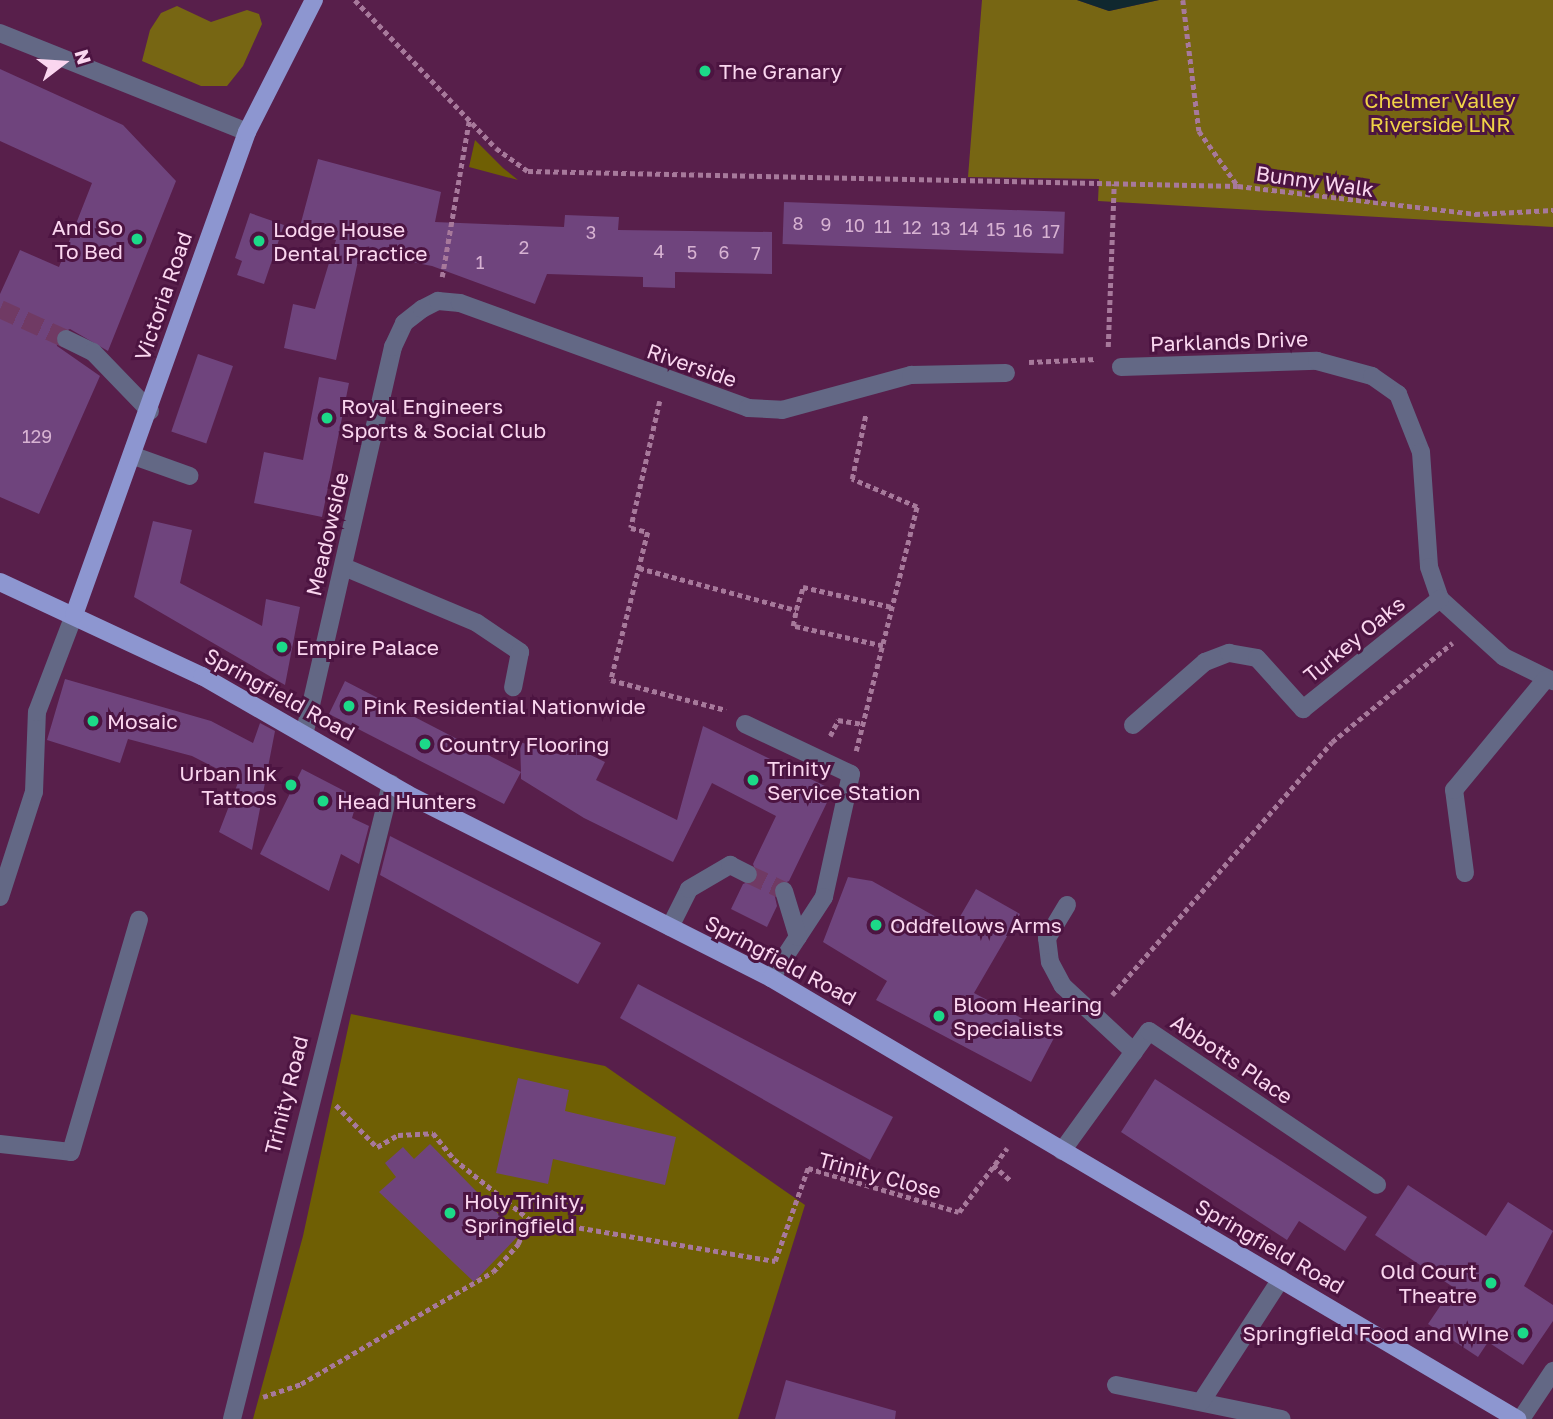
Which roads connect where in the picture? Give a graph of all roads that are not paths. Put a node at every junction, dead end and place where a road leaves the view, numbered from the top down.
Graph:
1 (314, 0) edge
2 (0, 33) edge
3 (247, 132) junction
4 (66, 339) tunnel mouth
5 (393, 347) joint
6 (1121, 367) dead end
7 (1006, 373) road end
8 (150, 411) junction
9 (134, 456) junction
10 (190, 476) dead end
11 (344, 567) junction
12 (0, 582) edge
13 (1440, 599) junction
14 (74, 615) junction
15 (1549, 681) edge
16 (513, 687) dead end
17 (743, 719) road end
18 (1133, 725) dead end
19 (305, 731) junction
20 (391, 784) junction
21 (1465, 873) dead end
22 (748, 874) tunnel mouth
23 (784, 891) dead end
24 (0, 897) edge
25 (1067, 905) dead end
26 (139, 920) dead end
27 (670, 926) junction
28 (798, 937) junction
29 (771, 978) junction
30 (1134, 1052) junction
31 (0, 1144) edge
32 (1062, 1151) junction
33 (1377, 1185) dead end
34 (1281, 1279) junction
35 (1553, 1371) edge
36 (1116, 1385) dead end
37 (1201, 1402) junction
38 (233, 1413) edge
39 (1244, 1415) edge
40 (1282, 1419) edge
41 (1519, 1419) edge

1 - 3 main road, Victoria Road
2 - 3 street
3 - 8 main road, Victoria Road
4 - 8 street
5 - 7 street, Riverside
5 - 11 street, Meadowside
6 - 13 street, Parklands Drive
8 - 9 main road, Victoria Road
9 - 10 street
9 - 14 main road, Victoria Road
11 - 16 street
11 - 19 street, Meadowside
12 - 14 main road, Springfield Road
13 - 15 street, Parklands Drive
13 - 18 street, Turkey Oaks
14 - 19 main road, Springfield Road
14 - 24 street
15 - 21 street
17 - 28 street
19 - 20 main road, Springfield Road
20 - 27 main road, Springfield Road
20 - 38 street, Trinity Road
22 - 27 street
23 - 28 street
25 - 30 street
26 - 31 street
27 - 29 main road, Springfield Road
28 - 29 street
29 - 32 main road, Springfield Road
30 - 32 street, Abbotts Place
30 - 33 street, Abbotts Place
32 - 34 main road, Springfield Road
34 - 37 street
34 - 41 main road, Springfield Road
35 - 41 street
36 - 37 street
37 - 39 street
39 - 40 street

